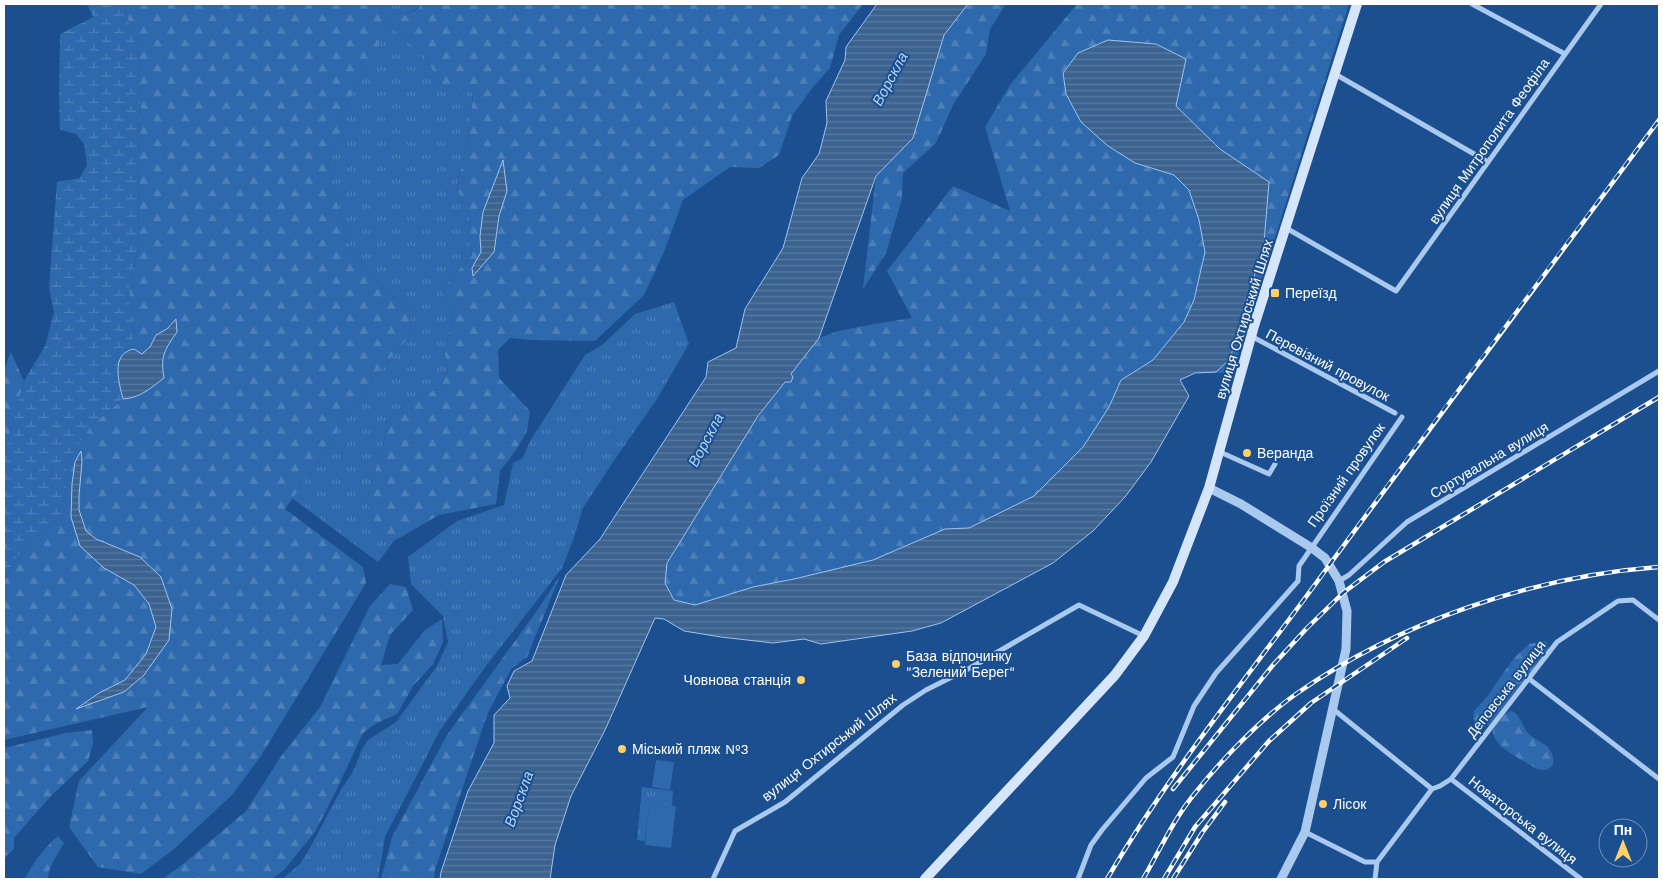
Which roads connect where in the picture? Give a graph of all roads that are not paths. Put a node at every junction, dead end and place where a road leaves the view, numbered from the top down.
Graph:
1 (1357, 4) edge
2 (1472, 4) edge
3 (1601, 4) edge
4 (1565, 54) junction
5 (1336, 74) junction
6 (1488, 162) junction
7 (1286, 228) junction
8 (1251, 336) junction
9 (1659, 371) edge
10 (1395, 413) dead end
11 (1402, 417) dead end
12 (1220, 452) junction
13 (1275, 464) dead end
14 (1209, 488) junction
15 (1312, 548) junction
16 (1339, 581) junction
17 (1659, 620) edge
18 (1144, 636) junction
19 (1528, 678) junction
20 (1332, 709) junction
21 (1451, 779) junction
22 (1659, 779) edge
23 (1432, 789) junction
24 (1305, 832) junction
25 (1377, 862) junction
26 (713, 879) edge
27 (925, 879) edge
28 (1078, 879) edge
29 (1281, 879) edge
30 (1375, 879) edge
31 (1581, 879) edge

1 - 5 main road, вулиця Охтирський Шлях
2 - 4 street
3 - 4 street, вулиця Митрополита Феофіла
4 - 6 street, вулиця Митрополита Феофіла
5 - 6 street
5 - 7 main road, вулиця Охтирський Шлях
6 - 7 street, вулиця Митрополита Феофіла
7 - 8 main road, вулиця Охтирський Шлях
8 - 10 street, Перевізний провулок
8 - 12 main road, вулиця Охтирський Шлях
9 - 16 street, Сортувальна вулиця
11 - 15 street, Проїзний провулок
12 - 13 street
12 - 14 main road, вулиця Охтирський Шлях
14 - 15 street, Проїзний провулок
14 - 18 main road, вулиця Охтирський Шлях
15 - 16 street
15 - 28 street
16 - 20 street
17 - 19 street, Деповська вулиця
18 - 26 street, вулиця Охтирський Шлях
18 - 27 main road, вулиця Охтирський Шлях
19 - 21 street, Деповська вулиця
19 - 22 street
20 - 23 street
20 - 24 street
21 - 23 street, Деповська вулиця
21 - 31 street, Новаторська вулиця
23 - 25 street, Деповська вулиця
24 - 25 street
24 - 29 street
25 - 30 street

